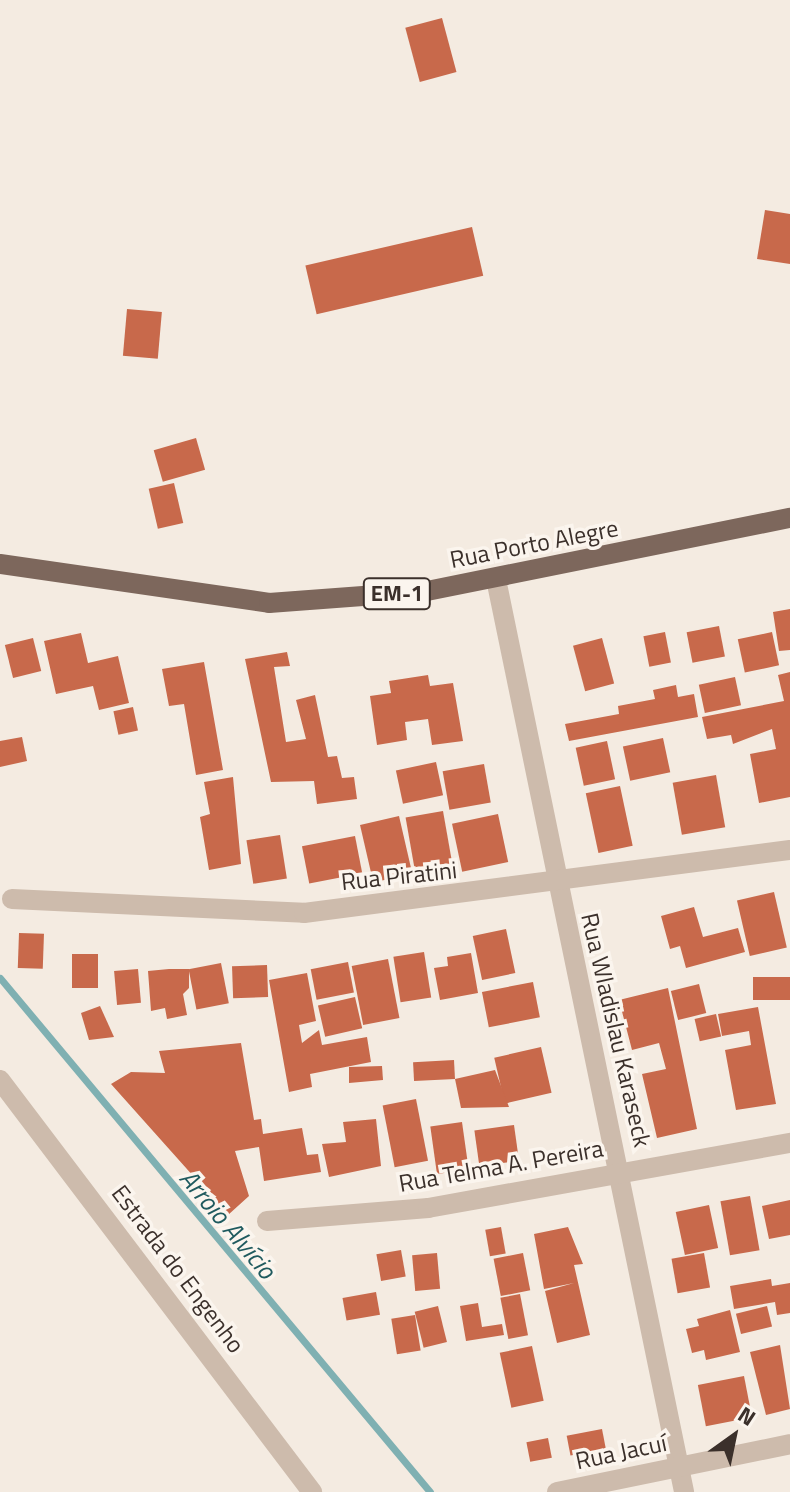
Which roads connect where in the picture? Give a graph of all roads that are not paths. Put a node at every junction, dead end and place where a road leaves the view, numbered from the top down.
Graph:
1 (790, 518) edge
2 (0, 564) edge
3 (496, 579) junction
4 (790, 850) edge
5 (556, 885) junction
6 (12, 899) dead end
7 (0, 1080) edge
8 (790, 1143) edge
9 (621, 1172) junction
10 (267, 1221) dead end
11 (790, 1444) edge
12 (679, 1466) junction
13 (312, 1492) edge
14 (557, 1492) edge
15 (684, 1492) edge

1 - 3 main road, Rua Porto Alegre / EM-1
2 - 3 main road, Rua Porto Alegre / EM-1
3 - 5 street, Rua Wladislau Karaseck
4 - 5 street, Rua Piratini
5 - 6 street, Rua Piratini
5 - 9 street, Rua Wladislau Karaseck
7 - 13 street, Estrada do Engenho
8 - 9 street, Rua Telma A. Pereira
9 - 10 street, Rua Telma A. Pereira
9 - 12 street, Rua Wladislau Karaseck
11 - 12 street, Rua Jacuí
12 - 14 street, Rua Jacuí
12 - 15 street, Rua Wladislau Karaseck

